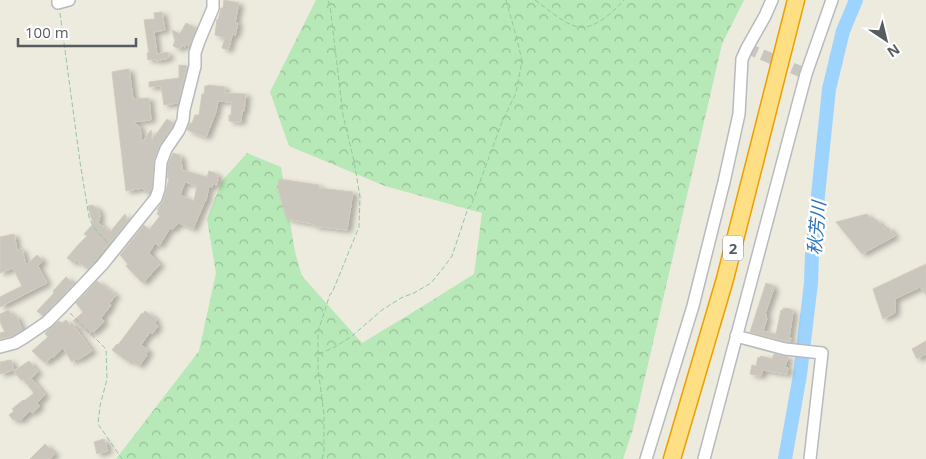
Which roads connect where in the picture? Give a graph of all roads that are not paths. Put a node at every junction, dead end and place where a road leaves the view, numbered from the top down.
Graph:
1 (213, 0) edge
2 (772, 0) edge
3 (795, 0) edge
4 (832, 0) edge
5 (736, 336) junction
6 (0, 347) edge
7 (646, 459) edge
8 (672, 459) edge
9 (704, 459) edge
10 (810, 459) edge

1 - 6 street
2 - 7 street
3 - 8 highway, 2
4 - 5 street
5 - 9 street
5 - 10 street

